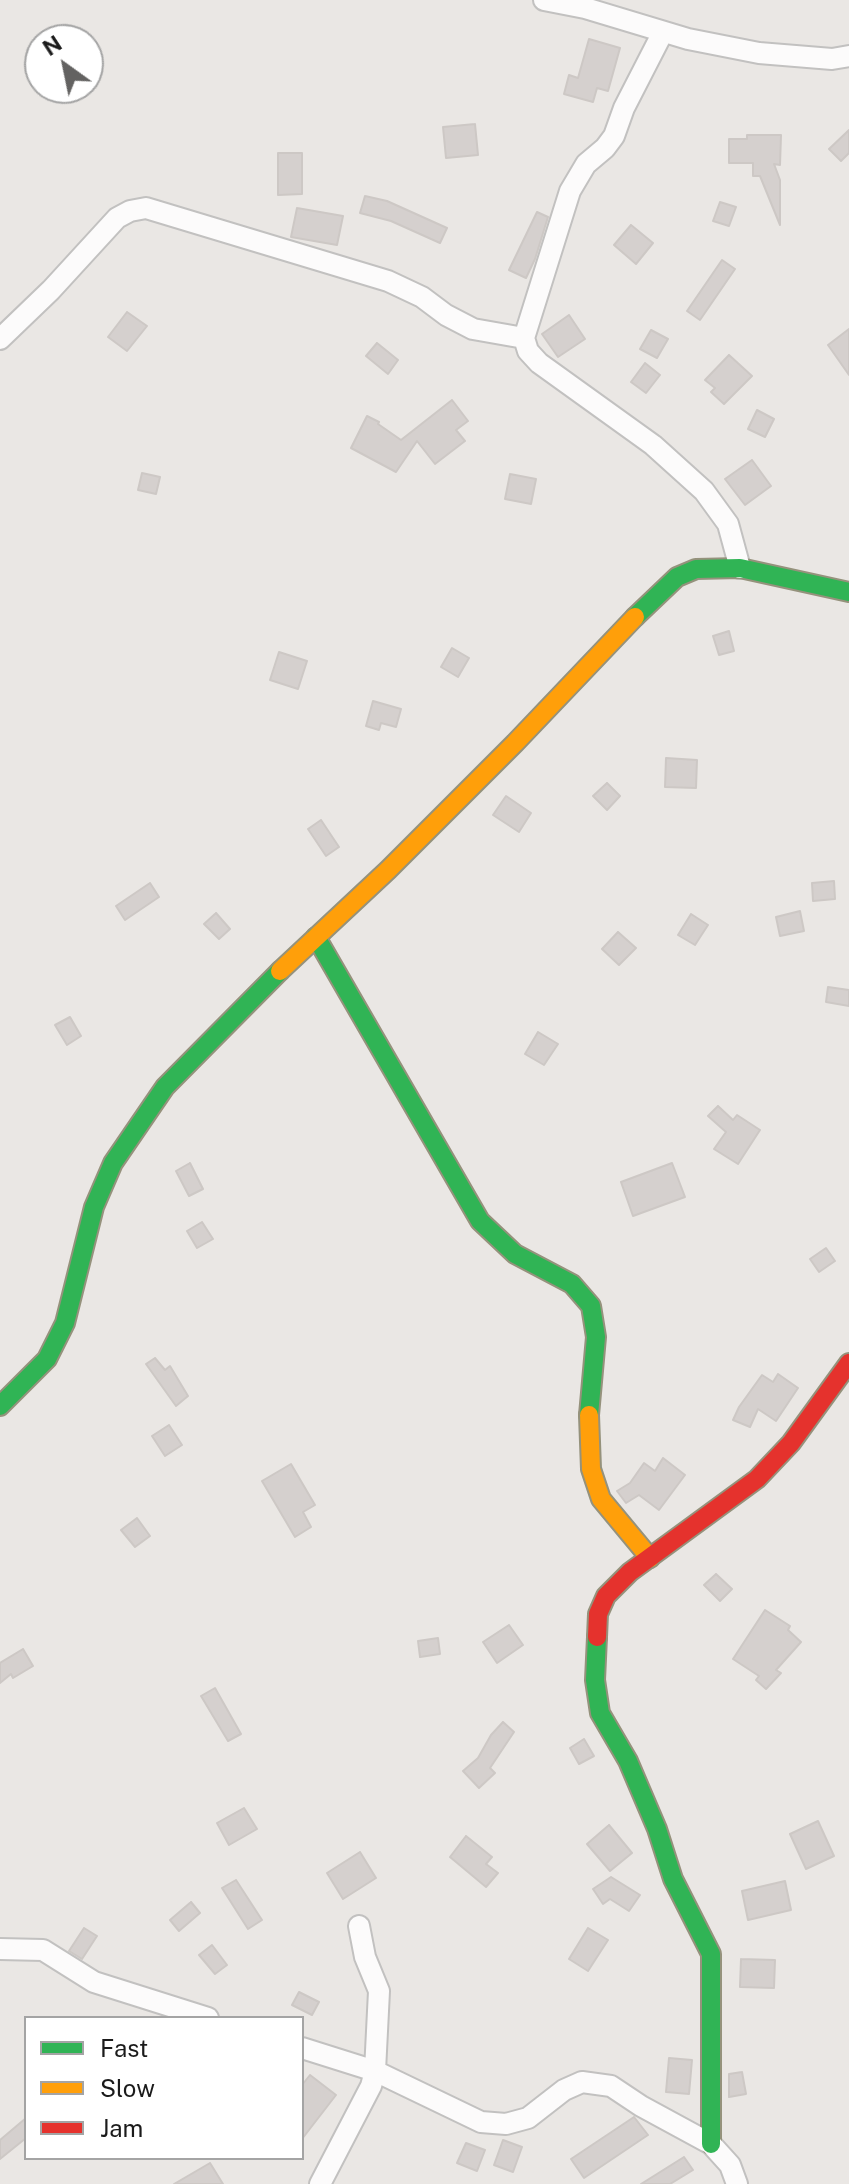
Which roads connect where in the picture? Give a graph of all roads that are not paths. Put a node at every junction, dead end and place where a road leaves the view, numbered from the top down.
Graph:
1 (544, 0) edge
2 (663, 32) junction
3 (849, 56) edge
4 (524, 338) junction
5 (0, 339) edge
6 (740, 568) junction
7 (849, 592) edge
8 (316, 937) junction
9 (849, 1363) edge
10 (0, 1406) edge
11 (650, 1558) junction
12 (359, 1926) dead end
13 (0, 1949) edge
14 (202, 2016) edge
15 (304, 2049) edge
16 (375, 2071) junction
17 (711, 2144) junction
18 (320, 2184) edge
19 (737, 2184) edge

1 - 2 street
2 - 3 street
2 - 4 street
4 - 5 street
4 - 6 street
6 - 7 street
6 - 8 street
8 - 10 street
8 - 11 street
9 - 11 street
11 - 17 street
12 - 16 street
13 - 14 street
15 - 16 street
16 - 17 street
16 - 18 street
17 - 19 street

